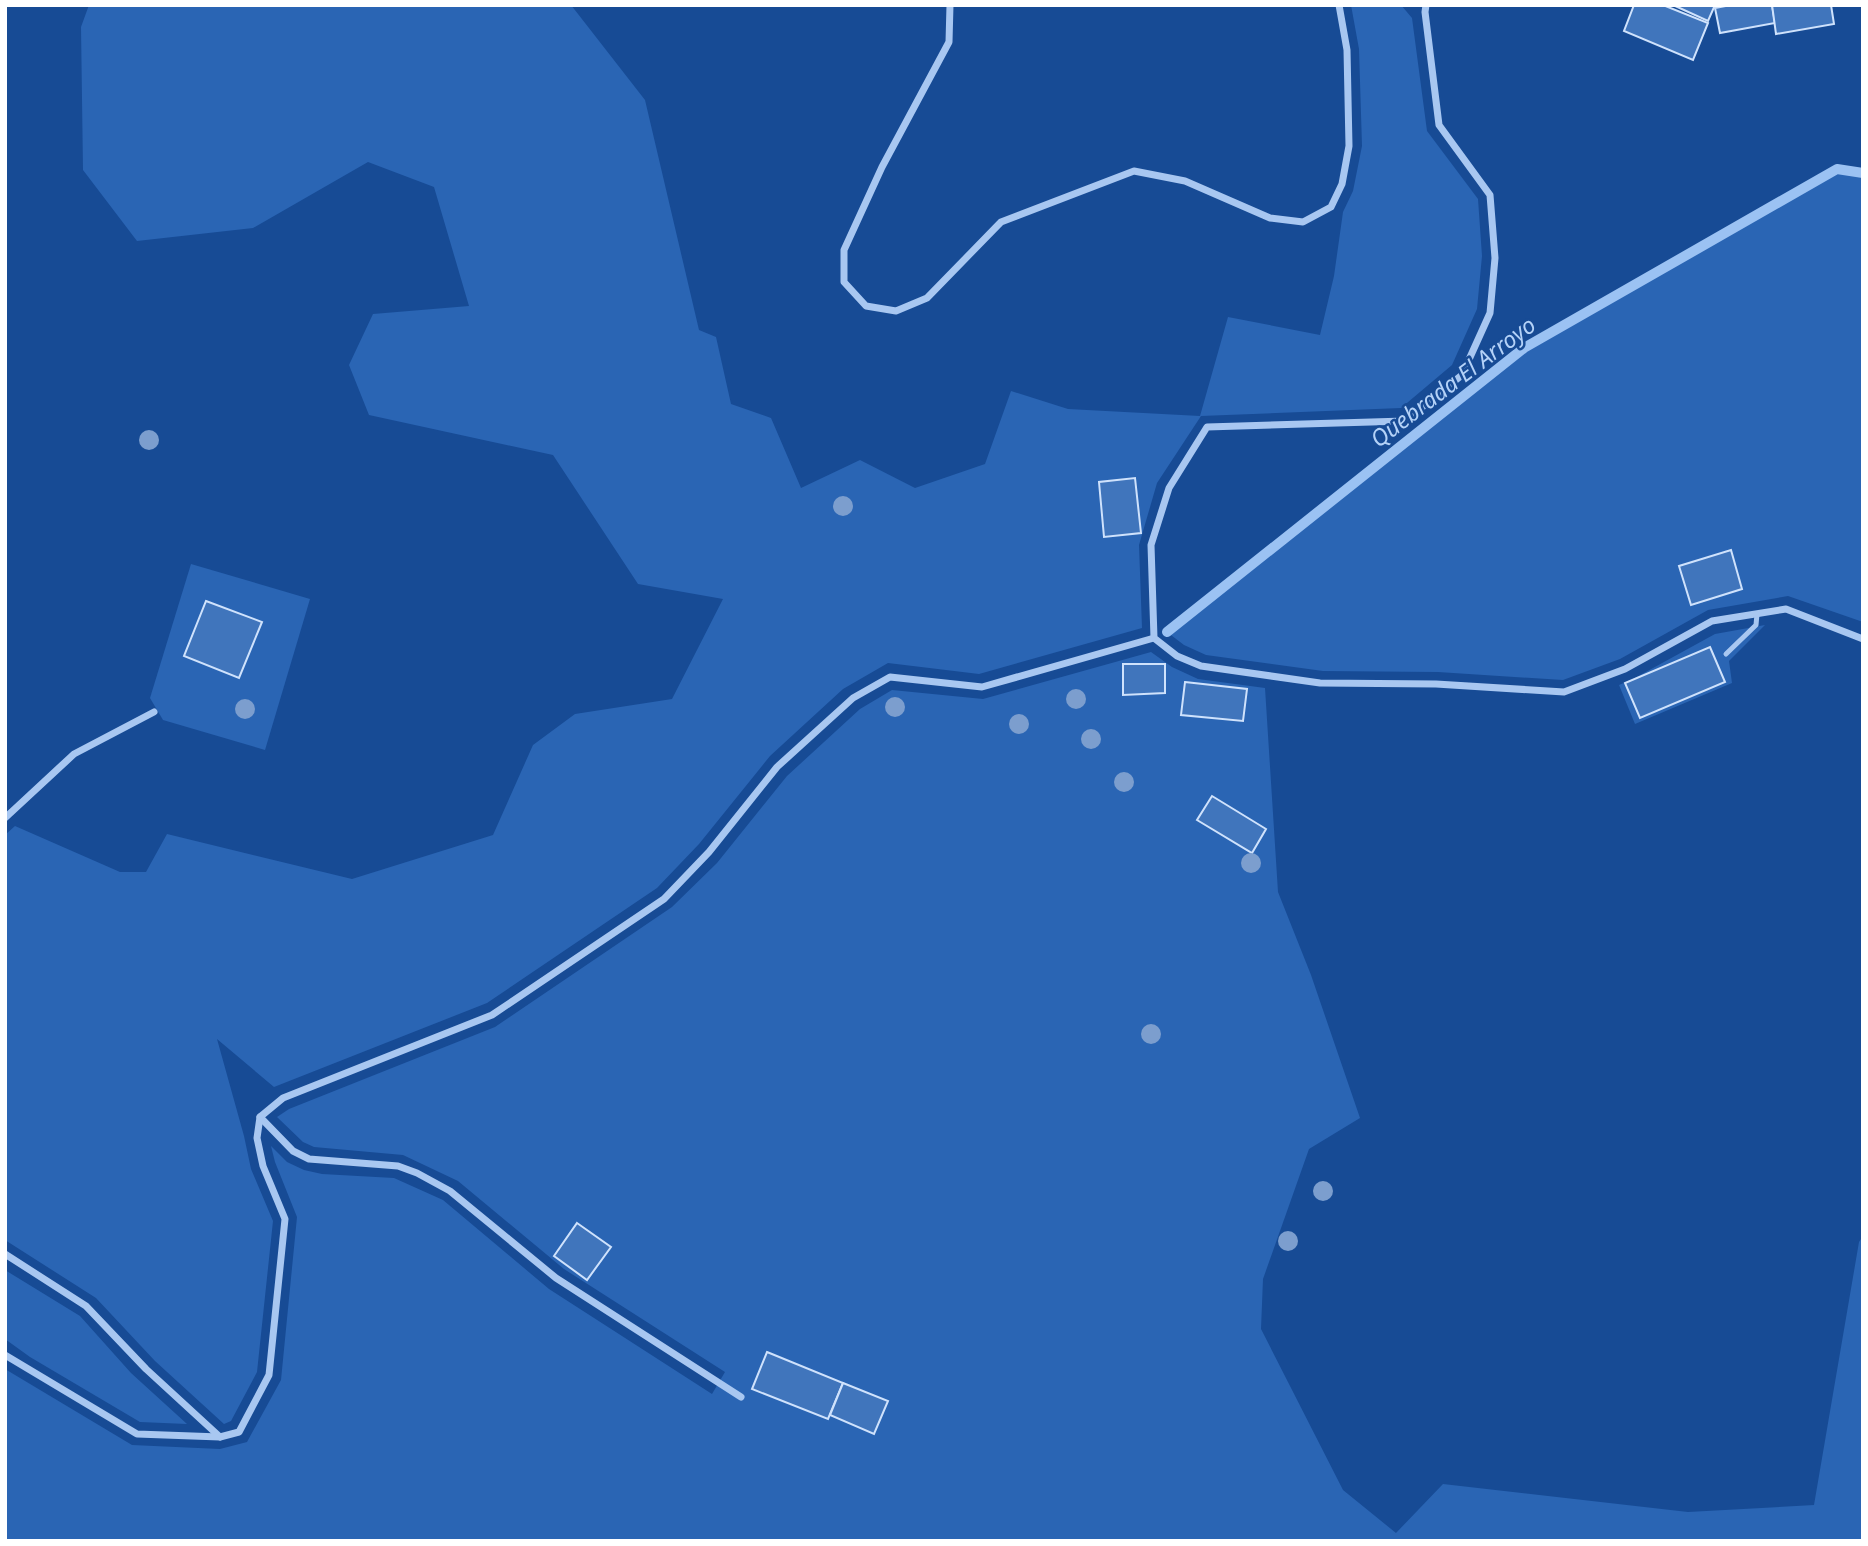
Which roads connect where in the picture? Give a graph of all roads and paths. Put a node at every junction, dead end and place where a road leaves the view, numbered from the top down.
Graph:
1 (950, 5) edge
2 (1339, 5) edge
3 (1419, 5) edge
4 (1425, 9) edge
5 (1756, 614) junction
6 (1154, 638) junction
7 (1863, 639) edge
8 (1726, 654) dead end
9 (154, 712) dead end
10 (5, 818) edge
11 (260, 1117) junction
12 (5, 1254) edge
13 (5, 1355) edge
14 (741, 1398) dead end
15 (220, 1437) junction

1 - 2 street
3 - 4 street
4 - 6 street
5 - 6 street
5 - 7 street
5 - 8 lane
6 - 11 street
9 - 10 street
11 - 14 street
11 - 15 street
12 - 15 street
13 - 15 street

